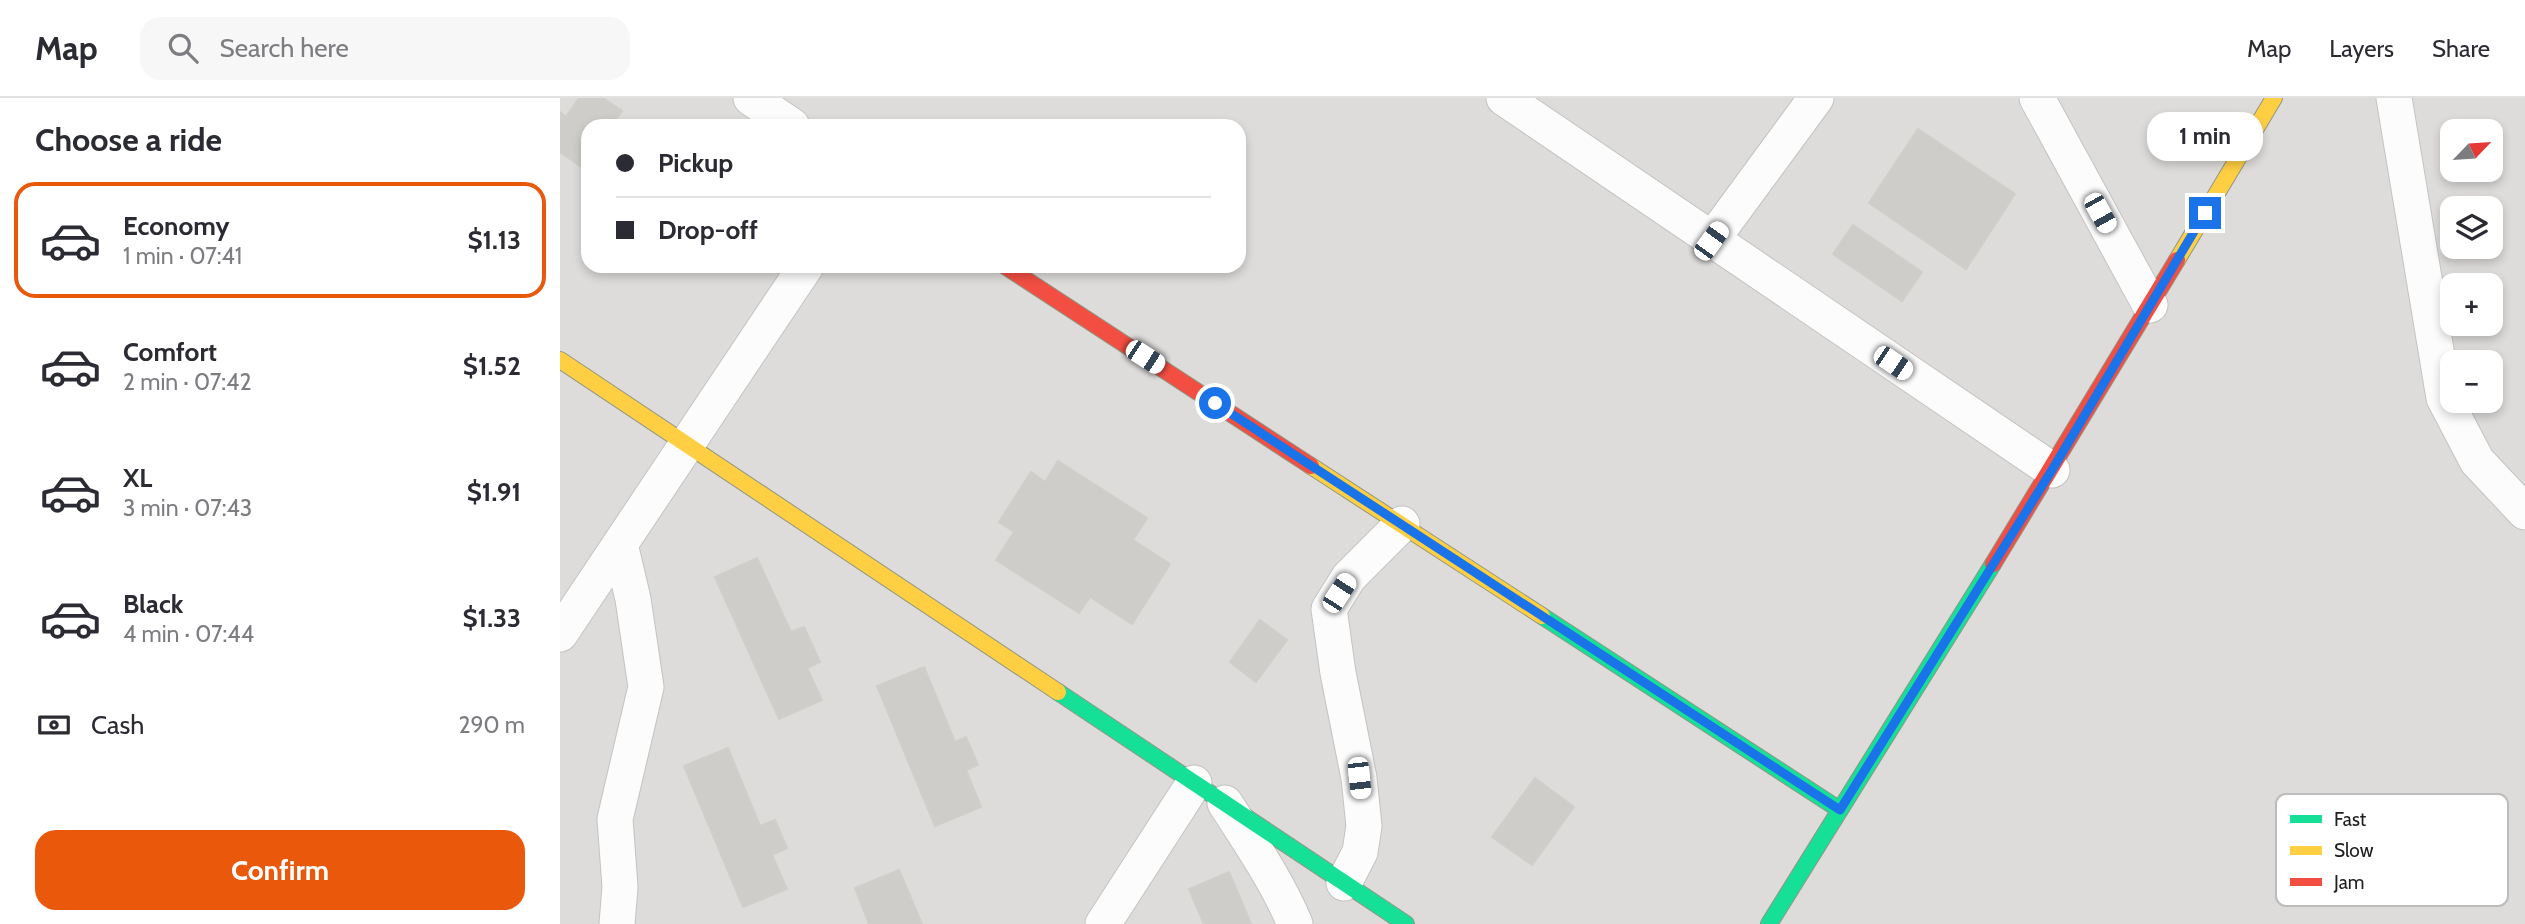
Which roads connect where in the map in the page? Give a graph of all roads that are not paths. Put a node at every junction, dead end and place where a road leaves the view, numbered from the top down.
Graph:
1 (751, 98) edge
2 (1504, 98) edge
3 (1816, 98) edge
4 (2038, 98) edge
5 (2274, 98) edge
6 (2395, 98) edge
7 (782, 119) edge
8 (1711, 241) junction
9 (801, 273) edge
10 (1016, 273) edge
11 (2150, 304) junction
12 (560, 360) edge
13 (687, 444) junction
14 (2052, 470) junction
15 (2525, 512) edge
16 (1402, 524) junction
17 (620, 544) junction
18 (560, 634) edge
19 (1194, 783) junction
20 (1225, 803) junction
21 (1840, 810) junction
22 (1344, 883) junction
23 (617, 924) edge
24 (1103, 924) edge
25 (1295, 924) edge
26 (1406, 924) edge
27 (1769, 924) edge

1 - 7 street
2 - 8 street
3 - 8 street
4 - 11 street
5 - 11 street
6 - 15 street
8 - 14 street
9 - 13 street
10 - 16 street
11 - 14 street
12 - 13 street
13 - 17 street
13 - 19 street
14 - 21 street
16 - 21 street
16 - 22 street
17 - 18 street
17 - 23 street
19 - 20 street
19 - 24 street
20 - 22 street
20 - 25 street
21 - 27 street
22 - 26 street

